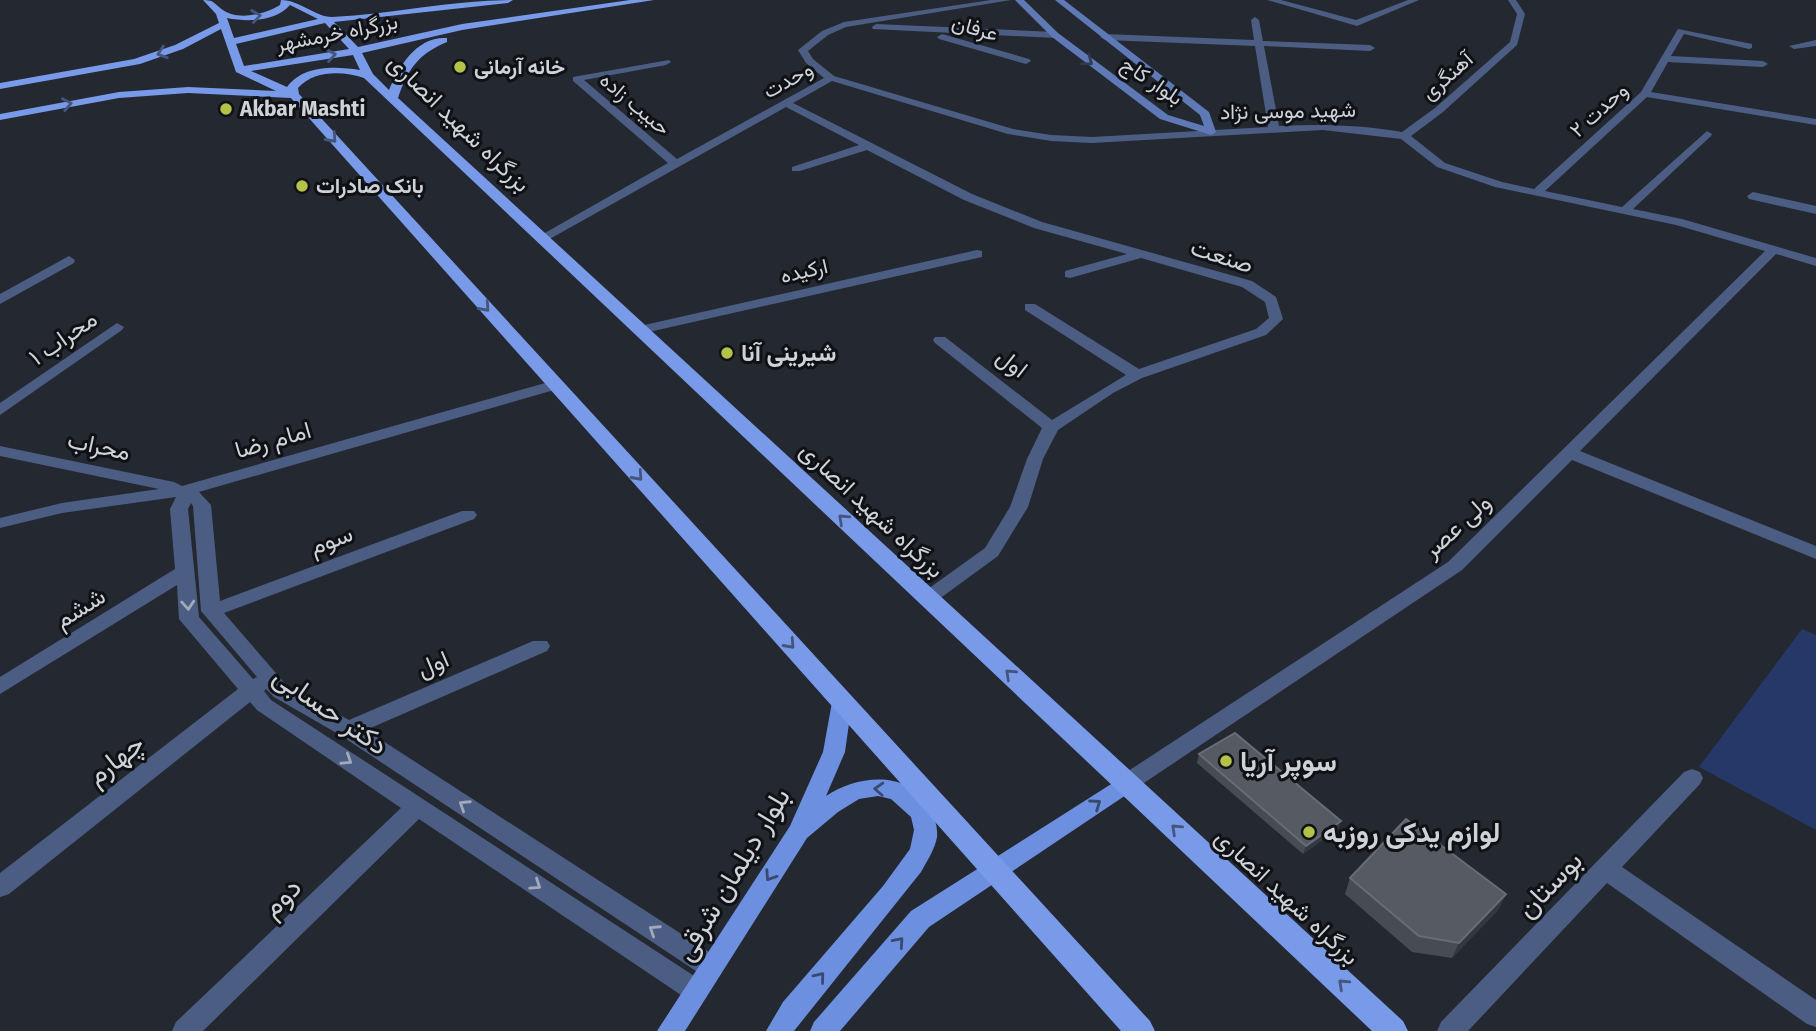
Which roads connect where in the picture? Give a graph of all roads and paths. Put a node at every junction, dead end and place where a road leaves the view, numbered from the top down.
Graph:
1 (208, 0) edge
2 (508, 0) edge
3 (649, 0) edge
4 (1006, 0) edge
5 (1018, 0) edge
6 (1059, 0) edge
7 (1271, 0) edge
8 (1416, 0) edge
9 (1512, 0) edge
10 (287, 1) edge
11 (447, 9) junction
12 (220, 13) junction
13 (327, 20) junction
14 (514, 20) junction
15 (1255, 20) dead end
16 (224, 24) junction
17 (844, 25) junction
18 (461, 27) junction
19 (915, 30) junction
20 (1055, 35) junction
21 (1105, 37) junction
22 (231, 42) junction
23 (1259, 43) junction
24 (1816, 43) edge
25 (1749, 46) dead end
26 (1794, 46) dead end
27 (1370, 48) dead end
28 (356, 51) junction
29 (1665, 59) junction
30 (1026, 61) dead end
31 (666, 62) dead end
32 (1763, 64) dead end
33 (240, 70) junction
34 (128, 76) dead end
35 (368, 76) junction
36 (831, 78) junction
37 (140, 81) dead end
38 (0, 86) edge
39 (0, 92) edge
40 (1645, 94) junction
41 (119, 95) junction
42 (294, 95) junction
43 (392, 98) junction
44 (785, 103) junction
45 (0, 117) edge
46 (1816, 122) edge
47 (1274, 130) junction
48 (1211, 132) junction
49 (1707, 134) dead end
50 (1404, 136) junction
51 (867, 146) junction
52 (676, 164) junction
53 (796, 169) dead end
54 (1535, 194) junction
55 (1754, 196) dead end
56 (1816, 210) edge
57 (1623, 212) junction
58 (542, 238) junction
59 (1774, 249) junction
60 (977, 254) dead end
61 (1141, 254) junction
62 (69, 260) dead end
63 (1816, 262) edge
64 (1070, 274) dead end
65 (0, 300) edge
66 (1030, 307) dead end
67 (117, 327) dead end
68 (640, 330) junction
69 (940, 340) dead end
70 (1137, 375) junction
71 (556, 386) junction
72 (0, 410) edge
73 (1051, 427) junction
74 (0, 451) edge
75 (1570, 453) junction
76 (188, 490) junction
77 (468, 514) dead end
78 (0, 523) edge
79 (1816, 553) edge
80 (185, 571) junction
81 (928, 598) junction
82 (211, 611) junction
83 (540, 646) dead end
84 (259, 685) junction
85 (0, 687) edge
86 (842, 702) junction
87 (348, 729) junction
88 (1692, 778) dead end
89 (1127, 783) junction
90 (418, 806) junction
91 (799, 831) junction
92 (1605, 868) junction
93 (995, 870) junction
94 (0, 887) edge
95 (711, 967) junction
96 (696, 991) junction
97 (1816, 1015) edge
98 (186, 1031) edge
99 (670, 1031) edge
100 (779, 1031) edge
101 (822, 1031) edge
102 (1140, 1031) edge
103 (1393, 1031) edge
104 (1450, 1031) edge

1 - 12 highway
2 - 11 highway, بزرگراه خرمشهر
3 - 14 highway, بزرگراه خرمشهر
4 - 17 street, وحدت
5 - 20 main road, بلوار کاج
6 - 21 main road, بلوار کاج
7 - 8 street
9 - 50 street, آهنگری
12 -> 10 highway
10 - 13 highway
11 - 13 highway, بزرگراه خرمشهر
11 - 18 highway
12 - 16 highway
13 - 22 highway, بزرگراه خرمشهر
13 - 28 highway, بزرگراه شهید انصاری
14 - 18 highway, بزرگراه خرمشهر
14 - 43 highway
15 - 23 street
16 - 22 highway
16 -> 38 highway
17 - 19 street
17 - 36 street, وحدت
18 - 28 highway, بزرگراه خرمشهر
19 - 20 street
19 - 30 street, عرفان
20 -> 48 main road, بلوار کاج
21 - 23 street
21 - 48 main road, بلوار کاج
22 - 33 highway
23 - 27 street
23 - 47 street
24 - 26 street
25 - 29 street, وحدت ۲
33 -> 28 highway, بزرگراه خرمشهر
28 - 35 highway, بزرگراه شهید انصاری
29 - 32 street
29 - 40 street, وحدت ۲
31 - 52 street, حبیب زاده
33 - 42 highway
34 - 39 highway
35 - 42 highway
35 - 43 highway, بزرگراه شهید انصاری
36 - 44 street, وحدت
36 - 48 street, شهید موسی نژاد
37 - 41 highway
40 - 46 street
40 - 54 street, وحدت ۲
41 - 42 highway
45 -> 41 highway
42 -> 71 highway
43 - 58 highway, بزرگراه شهید انصاری
44 - 51 street, صنعت
44 - 52 street, وحدت
47 - 48 street, شهید موسی نژاد
47 - 50 street, شهید موسی نژاد
49 - 57 street
50 - 54 street, شهید موسی نژاد
51 - 53 street
51 - 61 street, صنعت
52 - 58 street, وحدت
54 - 57 street, شهید موسی نژاد
55 - 56 street
57 - 59 street, شهید موسی نژاد
58 - 68 highway, بزرگراه شهید انصاری
59 - 63 street, شهید موسی نژاد
59 - 75 street, ولی عصر
60 - 68 street, ارکیده
61 - 64 street
61 - 70 street, صنعت
62 - 65 street
66 - 70 street
67 - 72 street, محراب ۱
81 -> 68 highway, بزرگراه شهید انصاری
69 - 73 street, اول
70 - 73 street, صنعت
71 - 76 street, امام رضا
71 -> 86 highway
73 - 81 street
74 - 76 street, محراب
75 - 79 street
75 - 89 street, ولی عصر
76 - 78 street, امام رضا
76 - 80 street, دکتر حسابی
76 - 82 street
77 - 82 street, سوم
80 -> 84 street, دکتر حسابی
80 - 85 street, ششم
89 -> 81 highway, بزرگراه شهید انصاری
82 - 84 street, دکتر حسابی
83 - 87 street, اول
84 - 87 street, دکتر حسابی
84 -> 90 street, دکتر حسابی
84 - 94 street, چهارم
86 - 91 main road, بلوار دیلمان شرقی
86 - 93 highway
95 -> 87 street, دکتر حسابی
88 - 92 street, بوستان
93 -> 89 main road
103 -> 89 highway, بزرگراه شهید انصاری
90 -> 96 street, دکتر حسابی
90 - 98 street, دوم
91 -> 95 main road, بلوار دیلمان شرقی
100 -> 91 main road
92 - 97 street
92 - 104 street, بوستان
101 -> 93 main road
93 - 102 highway
95 - 96 main road, بلوار دیلمان شرقی
96 - 99 main road, بلوار دیلمان شرقی

